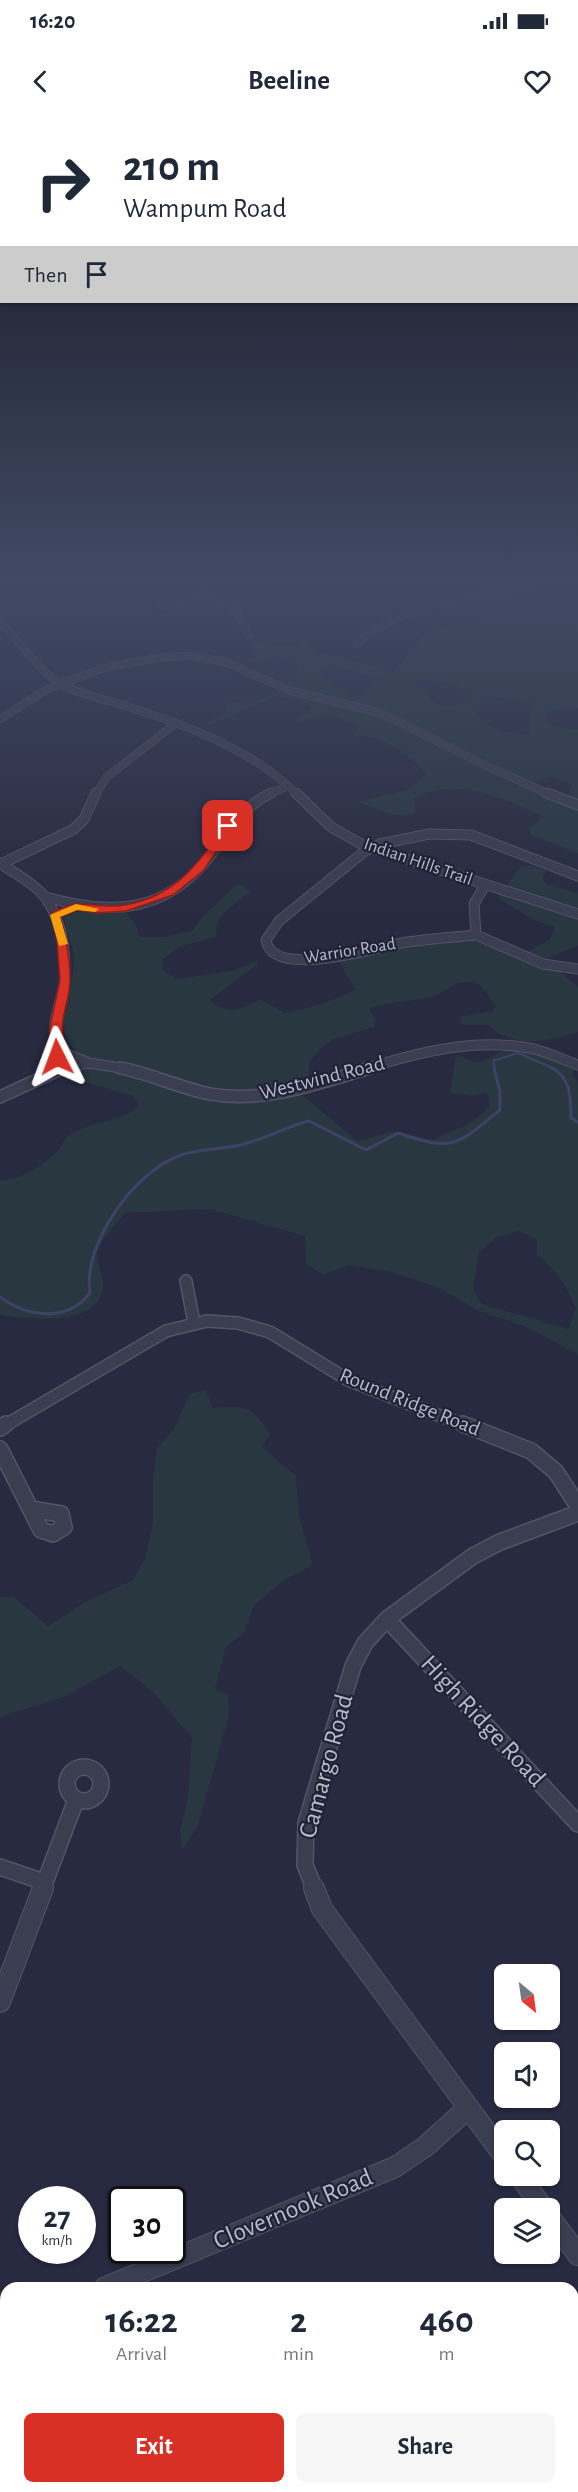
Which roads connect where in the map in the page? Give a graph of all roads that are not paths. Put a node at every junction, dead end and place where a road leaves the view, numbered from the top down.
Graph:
1 (41, 694) edge
2 (89, 694) edge
3 (301, 694) edge
4 (0, 719) edge
5 (176, 723) junction
6 (288, 786) junction
7 (578, 805) edge
8 (370, 848) junction
9 (0, 863) edge
10 (578, 876) edge
11 (484, 885) junction
12 (46, 897) junction
13 (76, 907) junction
14 (578, 914) edge
15 (55, 915) junction
16 (476, 935) junction
17 (578, 969) edge
18 (60, 1049) junction
19 (88, 1063) junction
20 (578, 1065) edge
21 (51, 1072) junction
22 (0, 1097) edge
23 (186, 1281) dead end
24 (194, 1323) junction
25 (0, 1428) edge
26 (0, 1449) edge
27 (578, 1506) edge
28 (31, 1509) dead end
29 (578, 1513) edge
30 (387, 1619) junction
31 (76, 1800) dead end
32 (578, 1824) edge
33 (0, 1868) edge
34 (44, 1882) junction
35 (0, 2002) edge
36 (468, 2108) junction
37 (494, 2143) edge
38 (560, 2231) edge
39 (578, 2255) edge
40 (118, 2282) edge

1 - 4 street
2 - 5 street, Indian Hills Trail
3 - 7 street
5 - 6 street, Indian Hills Trail
5 - 9 street
6 - 8 street, Indian Hills Trail
6 - 13 street
8 - 10 street
8 - 11 street, Indian Hills Trail
8 - 16 street, Warrior Road
9 - 12 street
11 - 14 street, Indian Hills Trail
11 - 16 street
12 - 13 street
12 - 15 street
13 - 15 street
15 - 18 street
16 - 17 street, Warrior Road
18 - 19 street
18 - 21 street
19 - 20 street, Westwind Road
19 - 21 street, Westwind Road
21 - 22 street, Westwind Road
23 - 24 street
24 - 25 street, Round Ridge Road
24 - 27 street, Round Ridge Road
26 - 28 street
29 - 30 street, Camargo Road
30 - 32 street, High Ridge Road
30 - 36 street, Camargo Road
31 - 34 street
33 - 34 street
34 - 35 street
36 - 37 street, Camargo Road
36 - 40 street, Clovernook Road
38 - 39 street

